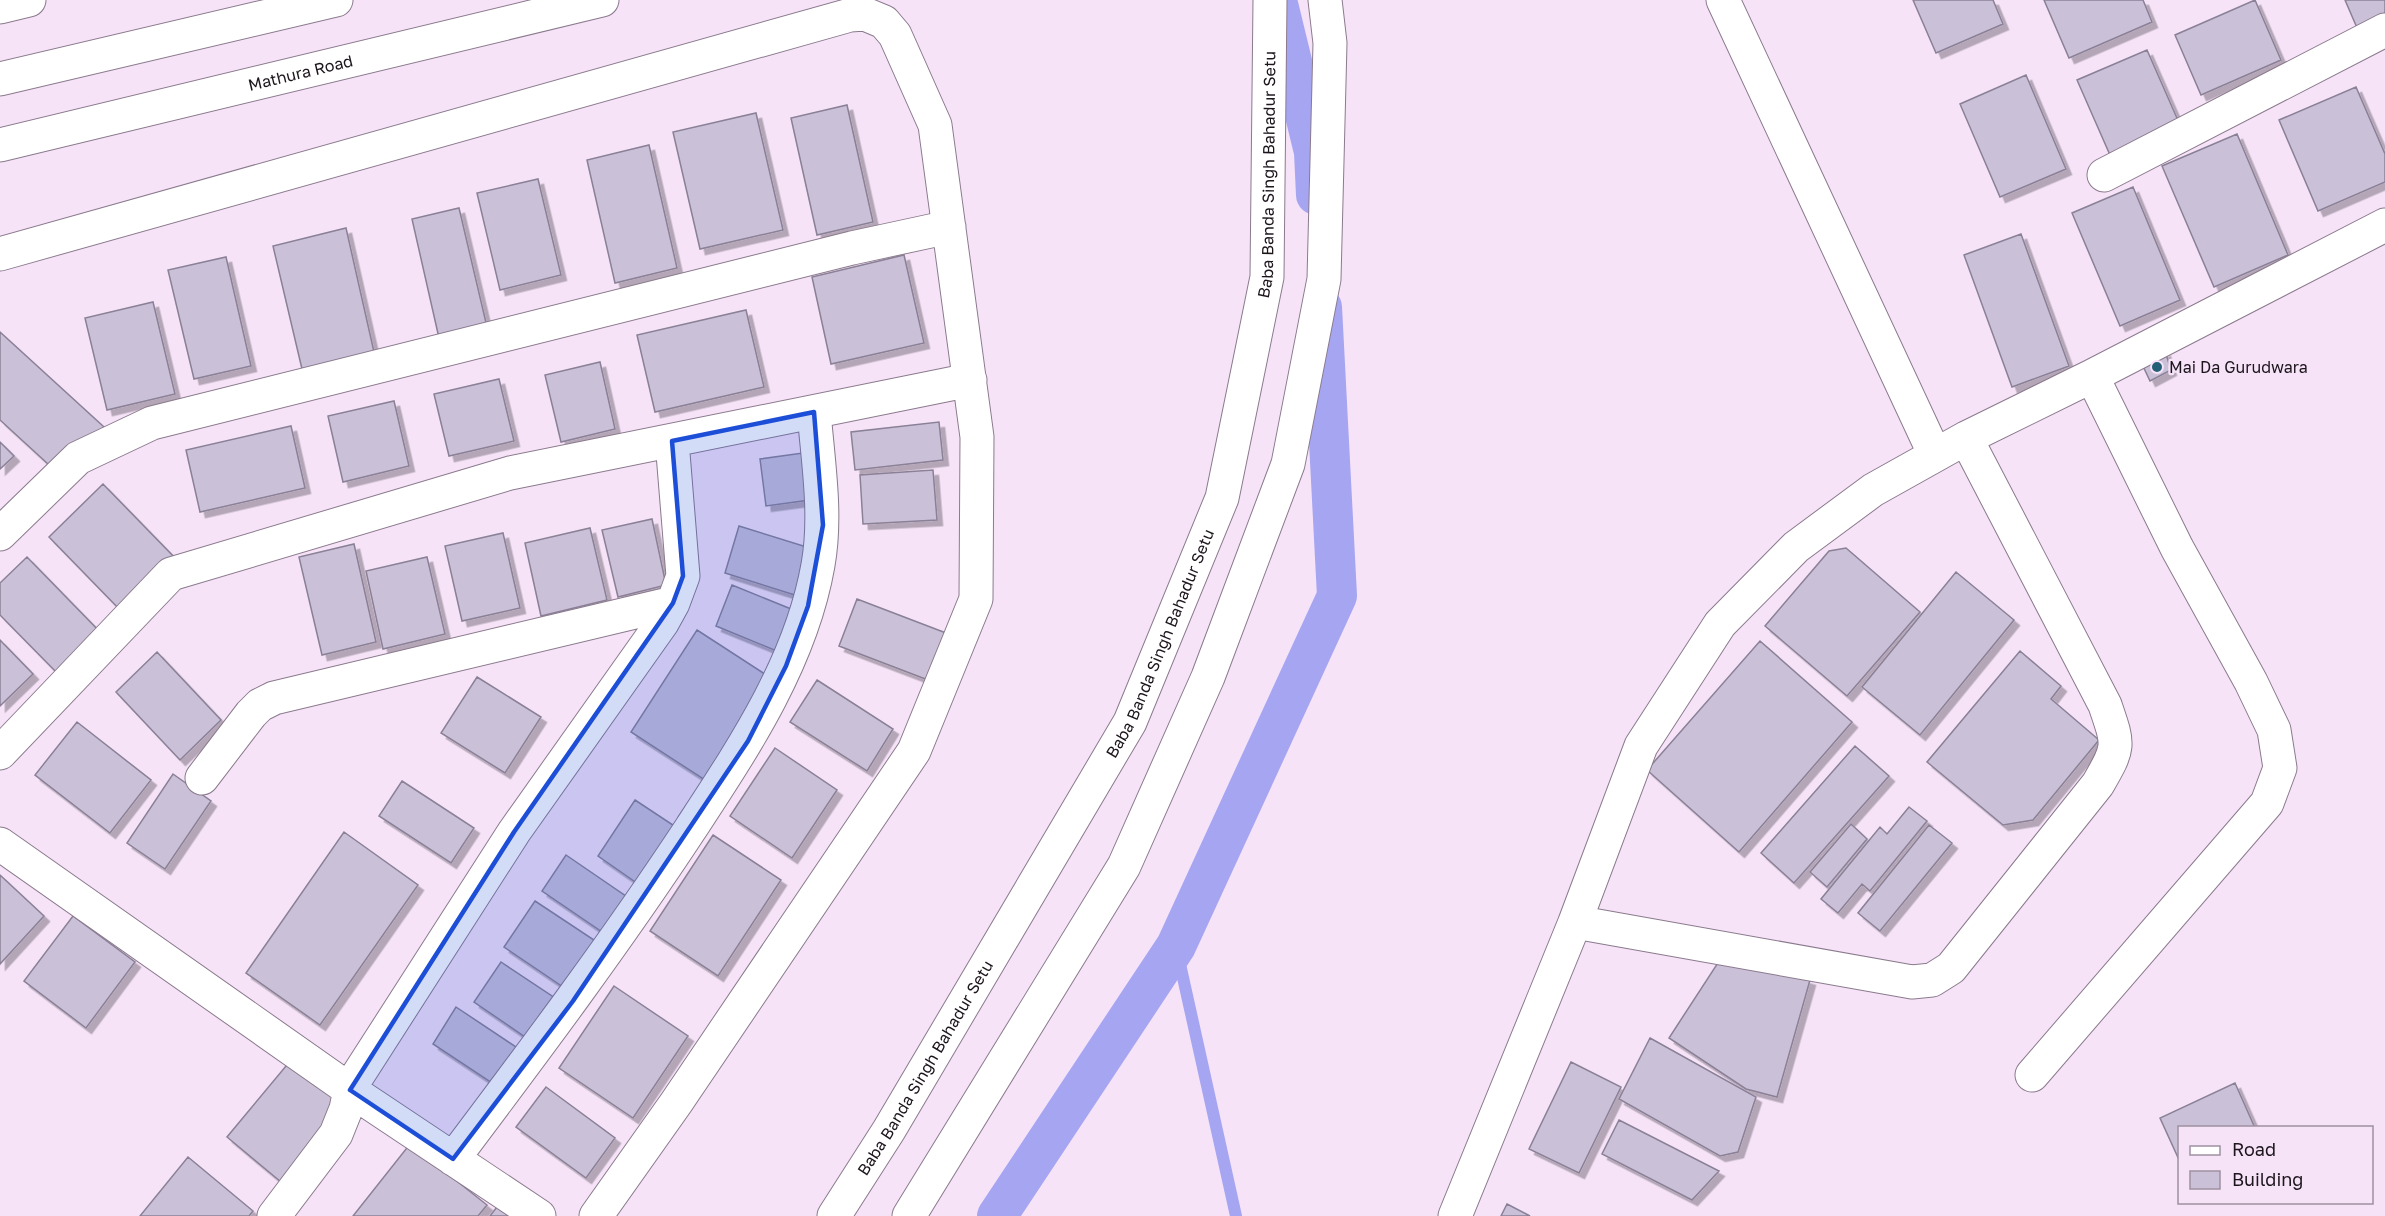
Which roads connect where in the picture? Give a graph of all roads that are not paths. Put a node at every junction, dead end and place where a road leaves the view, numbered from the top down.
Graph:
1 (29, 0) edge
2 (336, 0) edge
3 (602, 0) edge
4 (1270, 0) edge
5 (1325, 0) edge
6 (1723, 0) edge
7 (0, 8) edge
8 (2385, 30) edge
9 (0, 80) edge
10 (0, 145) edge
11 (2104, 175) dead end
12 (2385, 225) edge
13 (949, 227) junction
14 (0, 254) edge
15 (2092, 376) junction
16 (970, 380) junction
17 (814, 412) junction
18 (1966, 438) junction
19 (672, 441) junction
20 (1935, 455) junction
21 (0, 534) edge
22 (673, 603) junction
23 (0, 753) edge
24 (202, 778) dead end
25 (0, 844) edge
26 (1575, 922) junction
27 (2032, 1075) dead end
28 (350, 1090) junction
29 (453, 1159) junction
30 (274, 1216) edge
31 (539, 1216) edge
32 (596, 1216) edge
33 (834, 1216) edge
34 (909, 1216) edge
35 (1455, 1216) edge

1 - 7 main road
2 - 9 main road
3 - 10 main road, Mathura Road
4 - 33 main road, Baba Banda Singh Bahadur Setu
5 - 34 main road
6 - 20 main road
8 - 11 main road
12 - 15 main road
13 - 14 main road
13 - 16 main road
13 - 21 main road
15 - 18 main road
15 - 27 main road
16 - 17 main road
16 - 32 main road
17 - 19 main road
17 - 29 main road
18 - 20 main road
18 - 26 main road
19 - 22 main road
19 - 23 main road
20 - 26 main road
22 - 24 main road
22 - 28 main road
25 - 28 main road
26 - 35 main road
28 - 29 main road
28 - 30 main road
29 - 31 main road

